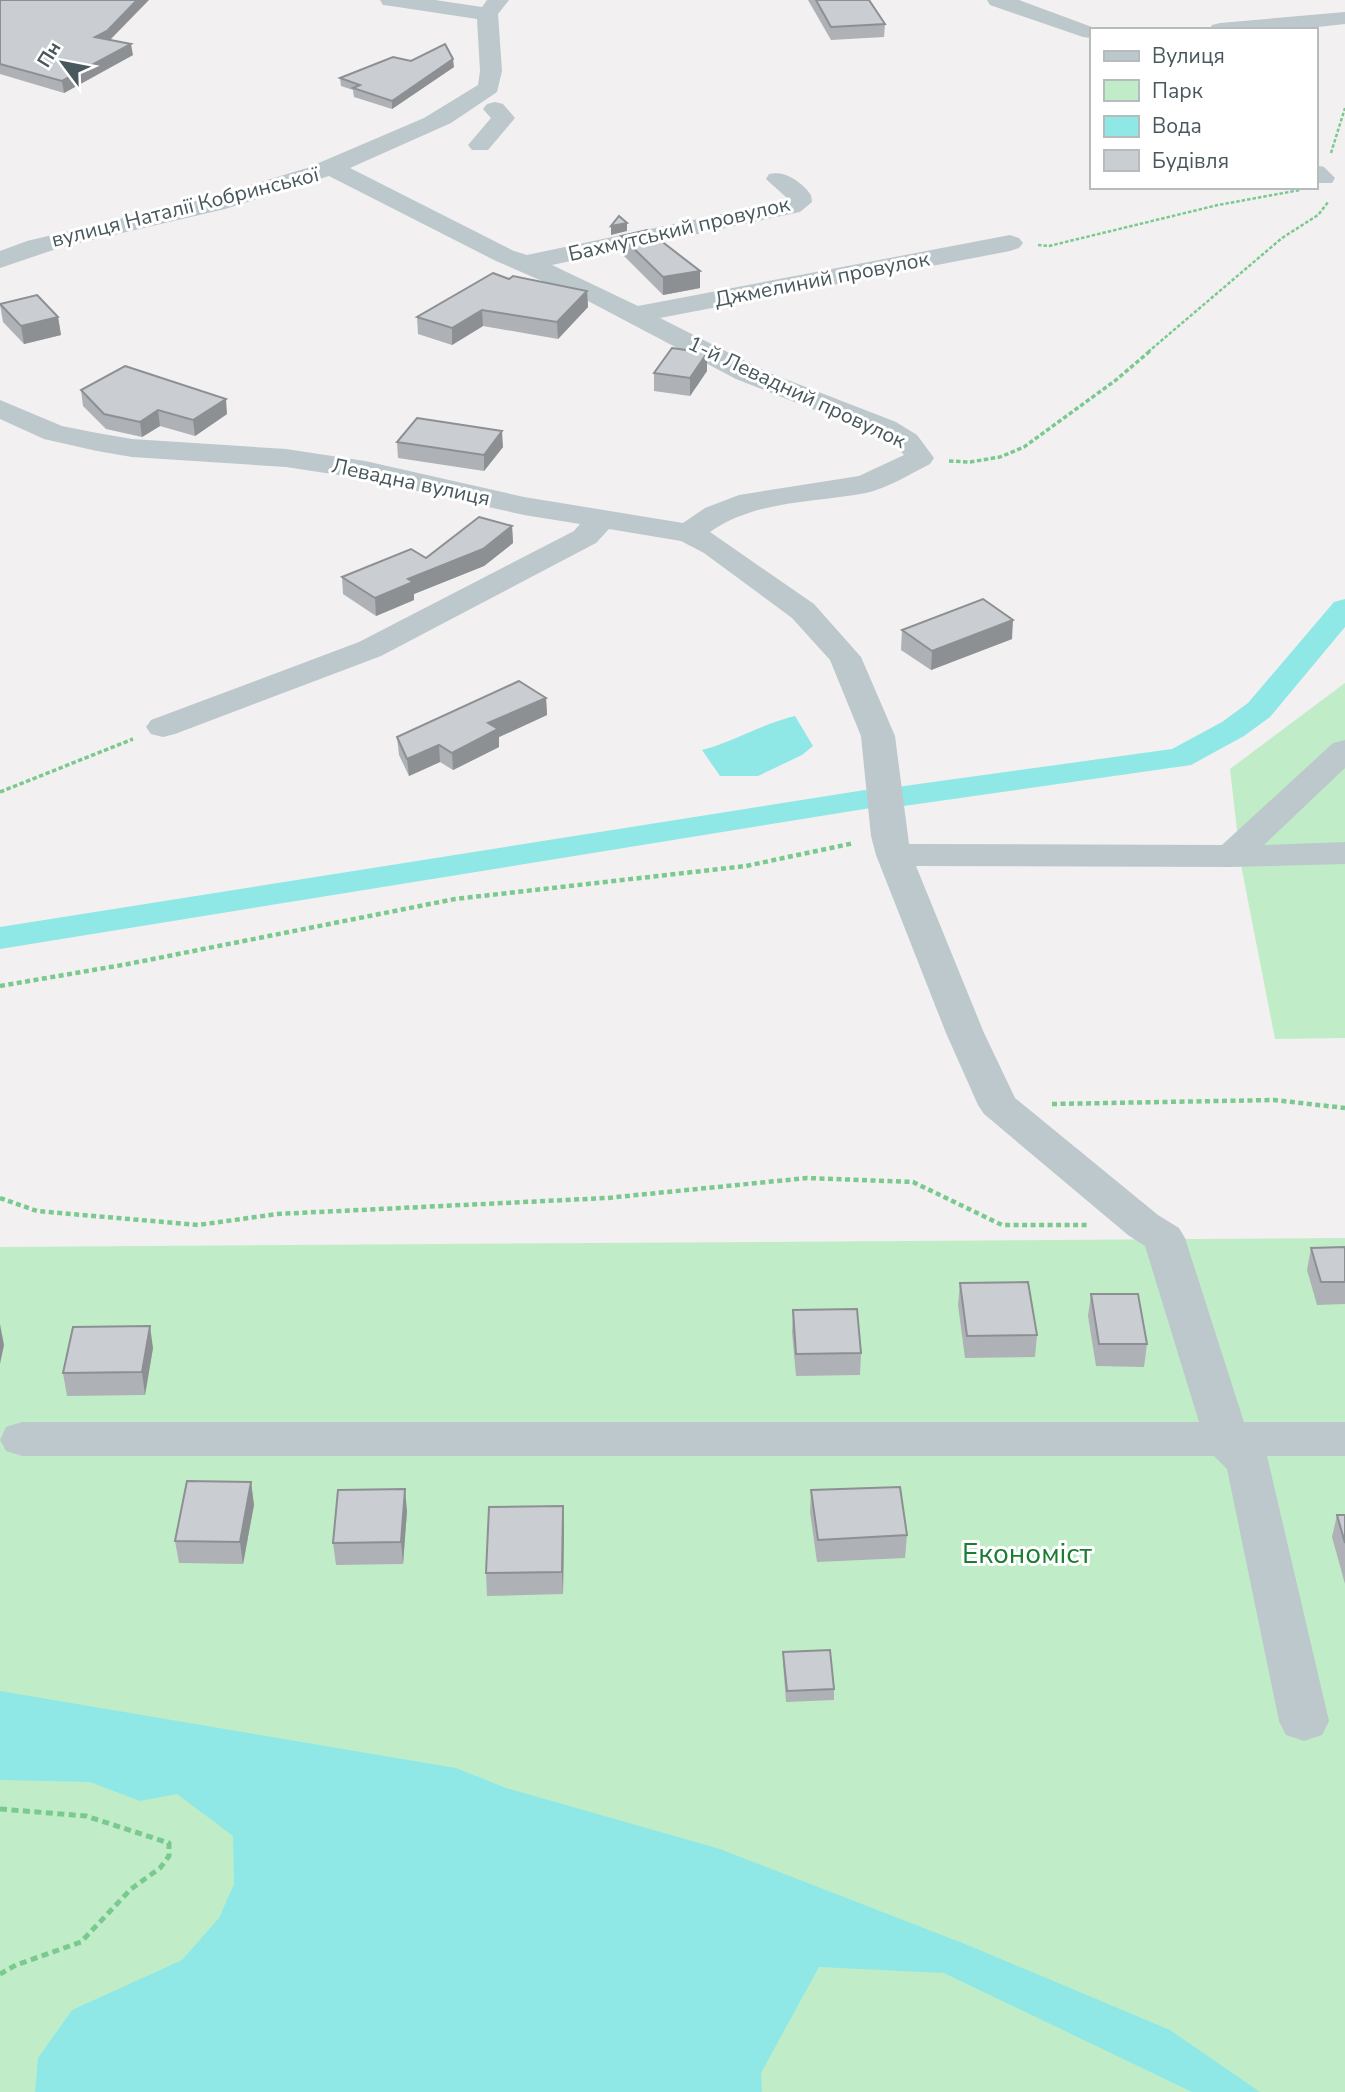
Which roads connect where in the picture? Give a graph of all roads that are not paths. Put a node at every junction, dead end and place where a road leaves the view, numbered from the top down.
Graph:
1 (391, 0) edge
2 (998, 0) edge
3 (492, 7) edge
4 (1345, 18) edge
5 (1241, 28) edge
6 (1090, 32) edge
7 (503, 96) junction
8 (480, 145) dead end
9 (333, 169) junction
10 (778, 179) dead end
11 (1010, 243) road end
12 (0, 260) edge
13 (526, 263) junction
14 (634, 315) junction
15 (0, 408) edge
16 (601, 520) junction
17 (690, 533) junction
18 (163, 727) road end
19 (1345, 750) edge
20 (892, 846) junction
21 (1345, 853) edge
22 (1231, 856) junction
23 (22, 1439) dead end
24 (1345, 1439) edge
25 (1227, 1441) junction
26 (1304, 1721) dead end

1 - 3 street
2 - 6 street
3 - 7 street
4 - 5 street
7 - 8 street
7 - 9 street, вулиця Наталії Кобринської
9 - 12 street, вулиця Наталії Кобринської
9 - 13 street, 1-й Левадний провулок
10 - 13 street, Бахмутський провулок
11 - 14 street, Джмелиний провулок
13 - 14 street, 1-й Левадний провулок
14 - 17 street, 1-й Левадний провулок
15 - 16 street, Левадна вулиця
16 - 17 street, Левадна вулиця
16 - 18 street
17 - 20 street, Левадна вулиця
19 - 22 street
20 - 22 street
20 - 25 street, Левадна вулиця
21 - 22 street
23 - 25 street
24 - 25 street
25 - 26 street

